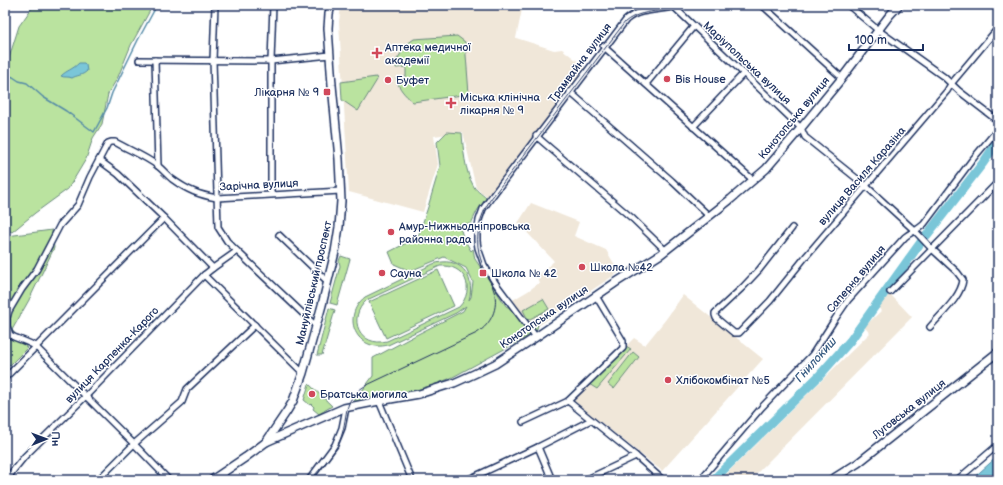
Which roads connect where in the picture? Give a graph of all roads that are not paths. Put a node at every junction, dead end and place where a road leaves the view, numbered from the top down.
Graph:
1 (215, 5) edge
2 (273, 5) edge
3 (331, 5) edge
4 (682, 5) edge
5 (762, 5) edge
6 (848, 5) edge
7 (899, 5) edge
8 (673, 6) edge
9 (694, 26) junction
10 (998, 28) edge
11 (878, 30) junction
12 (604, 47) junction
13 (330, 55) junction
14 (139, 60) dead end
15 (155, 60) junction
16 (213, 60) junction
17 (271, 61) junction
18 (744, 73) junction
19 (842, 78) junction
20 (646, 84) junction
21 (951, 84) junction
22 (570, 92) junction
23 (998, 121) edge
24 (693, 127) junction
25 (801, 128) junction
26 (998, 129) edge
27 (537, 137) junction
28 (99, 160) junction
29 (158, 166) junction
30 (752, 180) junction
31 (998, 182) edge
32 (866, 186) junction
33 (341, 191) junction
34 (271, 194) junction
35 (217, 198) junction
36 (709, 216) junction
37 (164, 218) junction
38 (792, 228) dead end
39 (915, 231) junction
40 (278, 235) dead end
41 (932, 248) junction
42 (665, 250) junction
43 (237, 251) junction
44 (213, 268) junction
45 (204, 275) junction
46 (327, 281) junction
47 (890, 292) dead end
48 (596, 296) junction
49 (255, 325) junction
50 (316, 326) junction
51 (930, 327) dead end
52 (536, 337) junction
53 (36, 347) junction
54 (998, 352) edge
55 (303, 373) junction
56 (5, 378) edge
57 (86, 396) junction
58 (379, 401) junction
59 (568, 401) junction
60 (346, 408) junction
61 (591, 420) junction
62 (523, 422) dead end
63 (266, 442) junction
64 (134, 444) junction
65 (998, 446) edge
66 (538, 447) junction
67 (636, 456) junction
68 (8, 480) edge
69 (98, 480) edge
70 (169, 480) edge
71 (212, 480) edge
72 (310, 480) edge
73 (412, 480) edge
74 (468, 480) edge
75 (552, 480) edge
76 (585, 480) edge
77 (663, 480) edge
78 (700, 480) edge
79 (831, 480) edge
80 (957, 480) edge

1 - 16 street
2 - 17 street
3 - 13 street, Мануйлівський проспект
4 - 8 street, Трамвайна вулиця
5 - 19 street
6 - 11 street
7 - 11 street, Конотопська вулиця
8 - 9 street, Маріупольська вулиця
8 - 12 street, Трамвайна вулиця
9 - 18 street, Маріупольська вулиця
9 - 20 street
10 - 21 street, вулиця Василя Каразіна
11 - 19 street, Конотопська вулиця
11 - 21 street
12 - 20 street
12 - 22 street, Трамвайна вулиця
13 - 17 street
13 - 33 street, Мануйлівський проспект
14 - 15 street
15 - 16 street
15 - 29 street
16 - 17 street
16 - 35 street
17 - 34 street
18 - 24 street
18 - 25 street, Маріупольська вулиця
19 - 25 street, Конотопська вулиця
20 - 24 street
21 - 23 street
21 - 32 street, вулиця Василя Каразіна
22 - 27 street, Трамвайна вулиця
22 - 36 street
24 - 30 street
25 - 30 street, Конотопська вулиця
25 - 32 street, Маріупольська вулиця
26 - 39 street, Саперна вулиця
27 - 42 street
27 - 52 street, Трамвайна вулиця
28 - 29 street, Зарічна вулиця
28 - 37 street
28 - 53 street, Зарічна вулиця
29 - 35 street, Зарічна вулиця
30 - 36 street, Конотопська вулиця
31 - 41 street
32 - 38 street, вулиця Василя Каразіна
32 - 39 street, Маріупольська вулиця
33 - 34 street, Зарічна вулиця
33 - 46 street, Мануйлівський проспект
34 - 35 street, Зарічна вулиця
35 - 43 street
36 - 42 street, Конотопська вулиця
37 - 44 street
37 - 53 street
39 - 41 street, Маріупольська вулиця
39 - 78 street, Саперна вулиця
40 - 46 street
41 - 47 street
41 - 51 street, Маріупольська вулиця
42 - 48 street, Конотопська вулиця
43 - 44 street, вулиця Карпенка-Карого
43 - 50 street
44 - 45 street, вулиця Карпенка-Карого
45 - 49 street
45 - 57 street, вулиця Карпенка-Карого
46 - 50 street, Мануйлівський проспект
48 - 52 street, Конотопська вулиця
48 - 59 street
49 - 55 street
49 - 64 street
50 - 55 street, Мануйлівський проспект
52 - 58 street, Конотопська вулиця
53 - 56 street
53 - 57 street
54 - 79 street, Луговська вулиця
55 - 63 street, Мануйлівський проспект
57 - 64 street
57 - 68 street, вулиця Карпенка-Карого
58 - 60 street, Конотопська вулиця
58 - 73 street
59 - 61 street
59 - 62 street
60 - 63 street, Конотопська вулиця
60 - 72 street
61 - 66 street
61 - 67 street
63 - 71 street, Мануйлівський проспект
64 - 69 street
64 - 70 street
65 - 80 street
66 - 74 street
66 - 75 street
67 - 76 street
67 - 77 street

